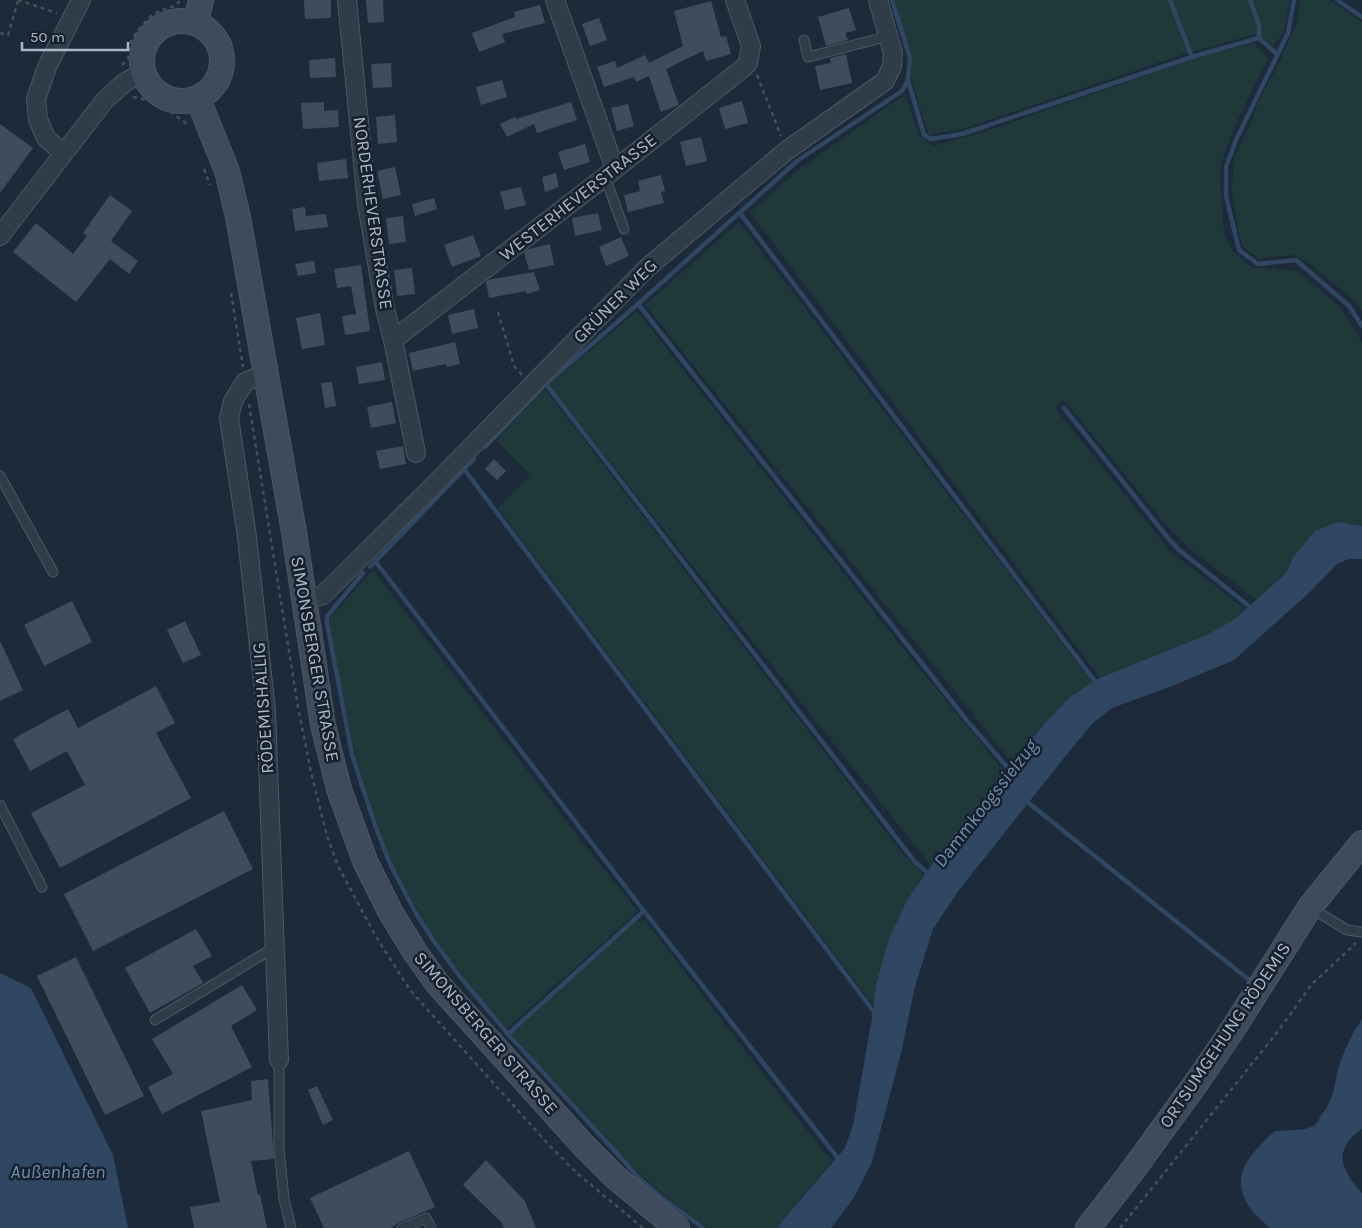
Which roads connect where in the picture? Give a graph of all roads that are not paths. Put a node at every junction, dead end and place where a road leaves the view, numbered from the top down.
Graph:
1 (81, 0) edge
2 (348, 0) edge
3 (555, 0) edge
4 (735, 0) edge
5 (878, 0) edge
6 (199, 11) edge
7 (889, 36) junction
8 (804, 40) dead end
9 (133, 77) junction
10 (198, 99) junction
11 (63, 153) junction
12 (610, 173) junction
13 (624, 229) dead end
14 (0, 236) edge
15 (393, 340) junction
16 (255, 378) junction
17 (416, 453) dead end
18 (0, 476) edge
19 (53, 572) dead end
20 (304, 600) junction
21 (0, 805) edge
22 (1362, 843) edge
23 (42, 887) dead end
24 (1310, 907) junction
25 (1360, 936) edge
26 (275, 947) junction
27 (155, 1020) dead end
28 (279, 1060) joint
29 (291, 1228) edge
30 (402, 1228) edge
31 (430, 1228) edge
32 (677, 1228) edge
33 (1088, 1228) edge

1 - 11 street
2 - 15 street, NORDERHEVERSTRASSE
3 - 12 street
4 - 12 street, WESTERHEVERSTRASSE
5 - 7 street, GRÜNER WEG
6 - 9 main road
6 - 10 main road
7 - 8 lane
7 - 20 street, GRÜNER WEG
9 - 10 main road
9 - 11 street
10 - 16 main road, SIMONSBERGER STRASSE
11 - 14 street
12 - 13 lane
12 - 15 street, WESTERHEVERSTRASSE
15 - 17 street, NORDERHEVERSTRASSE
16 - 20 main road, SIMONSBERGER STRASSE
16 - 26 street, RÖDEMISHALLIG
18 - 19 lane
20 - 32 main road, SIMONSBERGER STRASSE
21 - 23 lane
22 - 24 main road, ORTSUMGEHUNG RÖDEMIS
24 - 25 lane
24 - 33 main road, ORTSUMGEHUNG RÖDEMIS
26 - 27 lane
26 - 28 street, RÖDEMISHALLIG
28 - 29 lane
30 - 31 lane

